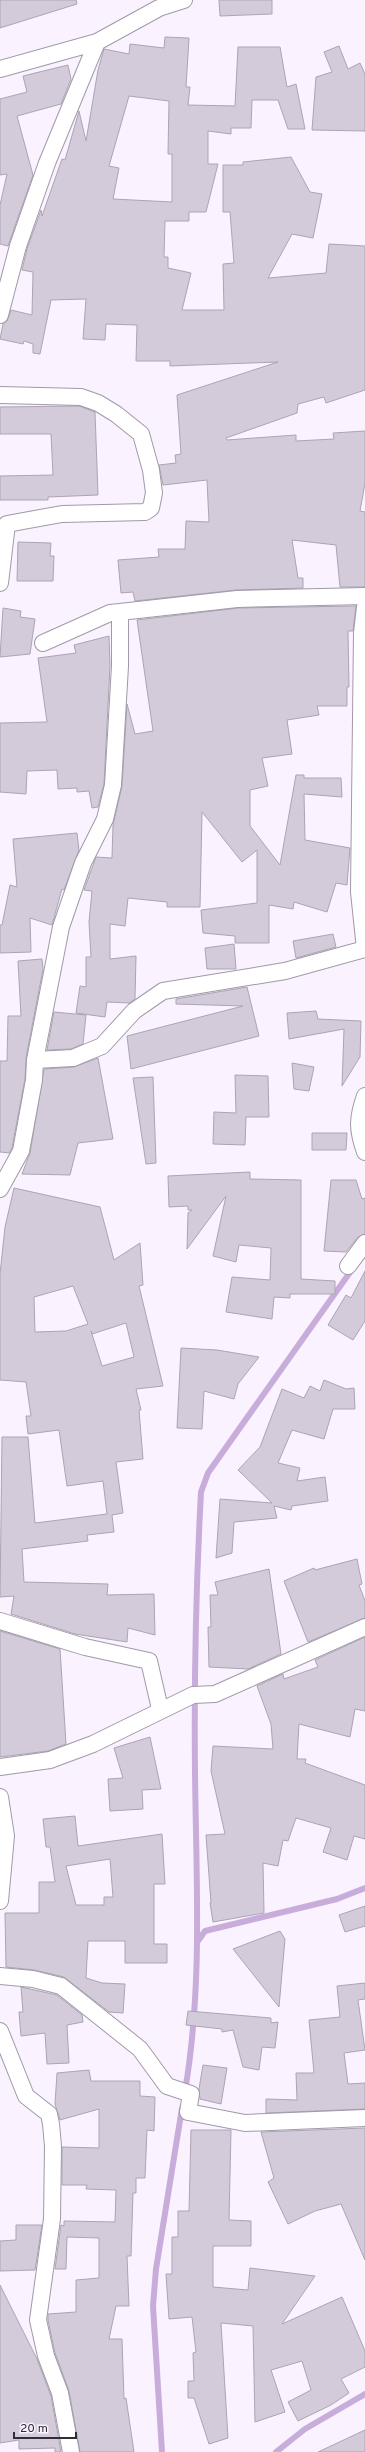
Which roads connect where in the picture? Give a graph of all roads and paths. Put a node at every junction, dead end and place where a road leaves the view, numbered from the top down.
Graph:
1 (184, 0) edge
2 (97, 42) junction
3 (0, 69) edge
4 (0, 315) edge
5 (0, 395) edge
6 (0, 583) edge
7 (365, 596) edge
8 (365, 607) edge
9 (120, 612) junction
10 (43, 643) dead end
11 (365, 949) edge
12 (34, 1060) junction
13 (365, 1096) edge
14 (365, 1152) edge
15 (2, 1181) edge
16 (365, 1242) edge
17 (348, 1266) dead end
18 (0, 1621) edge
19 (365, 1627) edge
20 (160, 1709) junction
21 (0, 1767) edge
22 (0, 1797) edge
23 (0, 1901) edge
24 (0, 1976) edge
25 (0, 2031) edge
26 (365, 2118) edge
27 (71, 2452) edge

1 - 2 street
2 - 3 street
2 - 4 street
5 - 6 street
7 - 9 street
8 - 11 street
9 - 10 street
9 - 12 street
11 - 12 street
12 - 15 street
13 - 14 street
16 - 17 street
18 - 20 street
19 - 20 street
20 - 21 street
22 - 23 street
24 - 26 street
25 - 27 street

